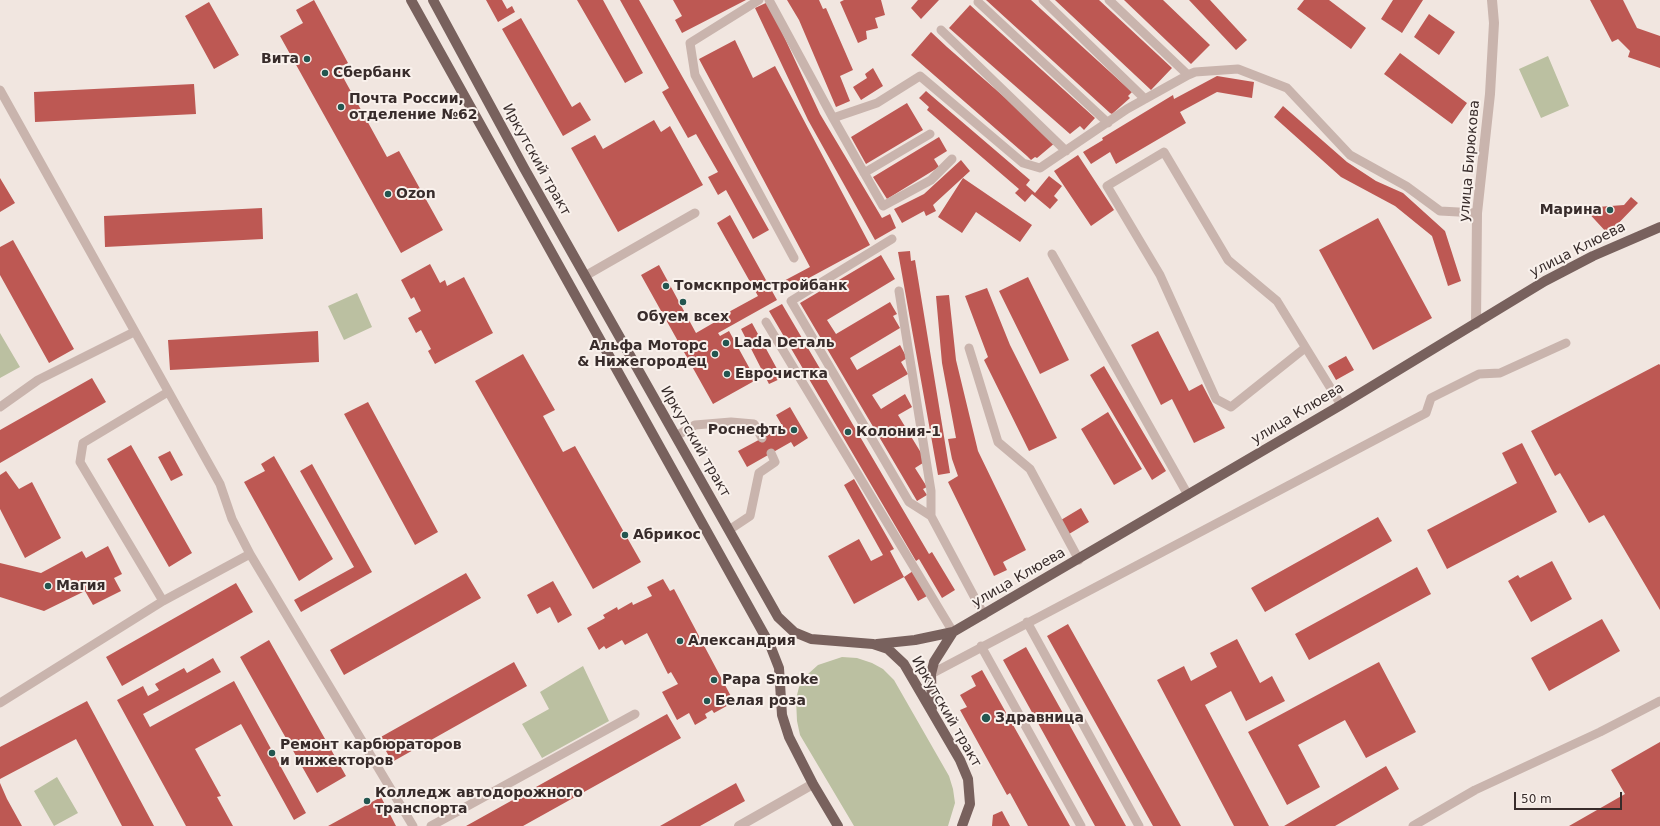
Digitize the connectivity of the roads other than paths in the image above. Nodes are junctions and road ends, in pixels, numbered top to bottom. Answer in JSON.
{"nodes":[{"id":1,"x":411,"y":0,"type":"edge"},
{"id":2,"x":433,"y":0,"type":"edge"},
{"id":3,"x":759,"y":0,"type":"edge"},
{"id":4,"x":769,"y":0,"type":"edge"},
{"id":5,"x":1043,"y":0,"type":"edge"},
{"id":6,"x":1109,"y":0,"type":"edge"},
{"id":7,"x":1492,"y":0,"type":"edge"},
{"id":8,"x":978,"y":2,"type":"dead end"},
{"id":9,"x":941,"y":30,"type":"dead end"},
{"id":10,"x":1188,"y":75,"type":"junction"},
{"id":11,"x":0,"y":90,"type":"edge"},
{"id":12,"x":1145,"y":100,"type":"junction"},
{"id":13,"x":833,"y":118,"type":"junction"},
{"id":14,"x":1108,"y":123,"type":"junction"},
{"id":15,"x":930,"y":134,"type":"dead end"},
{"id":16,"x":1066,"y":151,"type":"junction"},
{"id":17,"x":952,"y":159,"type":"dead end"},
{"id":18,"x":864,"y":173,"type":"junction"},
{"id":19,"x":695,"y":213,"type":"dead end"},
{"id":20,"x":1477,"y":214,"type":"junction"},
{"id":21,"x":1660,"y":227,"type":"edge"},
{"id":22,"x":892,"y":239,"type":"dead end"},
{"id":23,"x":1052,"y":254,"type":"dead end"},
{"id":24,"x":794,"y":258,"type":"dead end"},
{"id":25,"x":585,"y":276,"type":"junction"},
{"id":26,"x":899,"y":291,"type":"dead end"},
{"id":27,"x":766,"y":322,"type":"dead end"},
{"id":28,"x":1476,"y":324,"type":"junction"},
{"id":29,"x":134,"y":332,"type":"junction"},
{"id":30,"x":1566,"y":343,"type":"dead end"},
{"id":31,"x":969,"y":348,"type":"dead end"},
{"id":32,"x":1305,"y":348,"type":"junction"},
{"id":33,"x":168,"y":392,"type":"junction"},
{"id":34,"x":1341,"y":405,"type":"junction"},
{"id":35,"x":0,"y":407,"type":"edge"},
{"id":36,"x":676,"y":436,"type":"junction"},
{"id":37,"x":762,"y":438,"type":"dead end"},
{"id":38,"x":771,"y":453,"type":"dead end"},
{"id":39,"x":1188,"y":495,"type":"junction"},
{"id":40,"x":931,"y":516,"type":"junction"},
{"id":41,"x":729,"y":530,"type":"junction"},
{"id":42,"x":250,"y":554,"type":"junction"},
{"id":43,"x":1079,"y":560,"type":"junction"},
{"id":44,"x":163,"y":601,"type":"junction"},
{"id":45,"x":984,"y":615,"type":"junction"},
{"id":46,"x":1027,"y":622,"type":"junction"},
{"id":47,"x":953,"y":632,"type":"junction"},
{"id":48,"x":873,"y":644,"type":"junction"},
{"id":49,"x":981,"y":646,"type":"junction"},
{"id":50,"x":931,"y":674,"type":"junction"},
{"id":51,"x":1660,"y":701,"type":"edge"},
{"id":52,"x":0,"y":703,"type":"edge"},
{"id":53,"x":933,"y":712,"type":"junction"},
{"id":54,"x":636,"y":714,"type":"dead end"},
{"id":55,"x":813,"y":784,"type":"junction"},
{"id":56,"x":413,"y":826,"type":"edge"},
{"id":57,"x":431,"y":826,"type":"edge"},
{"id":58,"x":739,"y":826,"type":"edge"},
{"id":59,"x":838,"y":826,"type":"edge"},
{"id":60,"x":962,"y":826,"type":"edge"},
{"id":61,"x":1081,"y":826,"type":"edge"},
{"id":62,"x":1139,"y":826,"type":"edge"},
{"id":63,"x":1413,"y":826,"type":"edge"}],
"edges":[{"from":1,"to":55,"type":"main road"},
{"from":2,"to":25,"type":"main road","name":"Иркутский тракт"},
{"from":3,"to":24,"type":"lane"},
{"from":4,"to":13,"type":"lane"},
{"from":5,"to":12,"type":"lane"},
{"from":6,"to":10,"type":"lane"},
{"from":7,"to":20,"type":"street","name":"улица Бирюкова"},
{"from":8,"to":14,"type":"lane"},
{"from":9,"to":16,"type":"lane"},
{"from":10,"to":12,"type":"lane"},
{"from":10,"to":20,"type":"lane"},
{"from":11,"to":29,"type":"lane"},
{"from":12,"to":14,"type":"lane"},
{"from":13,"to":16,"type":"lane"},
{"from":13,"to":18,"type":"lane"},
{"from":14,"to":16,"type":"lane"},
{"from":15,"to":18,"type":"lane"},
{"from":17,"to":18,"type":"lane"},
{"from":19,"to":25,"type":"lane"},
{"from":20,"to":28,"type":"street","name":"улица Бирюкова"},
{"from":21,"to":28,"type":"main road","name":"улица Клюева"},
{"from":22,"to":40,"type":"lane"},
{"from":23,"to":39,"type":"lane"},
{"from":25,"to":36,"type":"main road","name":"Иркутский тракт"},
{"from":26,"to":40,"type":"lane"},
{"from":27,"to":47,"type":"lane"},
{"from":28,"to":34,"type":"main road","name":"улица Клюева"},
{"from":29,"to":33,"type":"lane"},
{"from":29,"to":35,"type":"lane"},
{"from":30,"to":46,"type":"lane"},
{"from":31,"to":43,"type":"lane"},
{"from":32,"to":32,"type":"lane"},
{"from":32,"to":34,"type":"lane"},
{"from":33,"to":42,"type":"lane"},
{"from":33,"to":44,"type":"lane"},
{"from":34,"to":39,"type":"main road","name":"улица Клюева"},
{"from":36,"to":37,"type":"lane"},
{"from":36,"to":41,"type":"main road","name":"Иркутский тракт"},
{"from":38,"to":41,"type":"lane"},
{"from":39,"to":43,"type":"main road","name":"улица Клюева"},
{"from":40,"to":45,"type":"lane"},
{"from":41,"to":48,"type":"main road","name":"Иркутский тракт"},
{"from":42,"to":44,"type":"lane"},
{"from":42,"to":56,"type":"lane"},
{"from":43,"to":45,"type":"main road","name":"улица Клюева"},
{"from":44,"to":52,"type":"lane"},
{"from":45,"to":47,"type":"main road","name":"улица Клюева"},
{"from":46,"to":49,"type":"lane"},
{"from":46,"to":62,"type":"lane"},
{"from":47,"to":48,"type":"main road","name":"улица Клюева"},
{"from":47,"to":50,"type":"main road","name":"улица Клюева"},
{"from":48,"to":53,"type":"main road","name":"Иркутский тракт"},
{"from":49,"to":50,"type":"lane"},
{"from":49,"to":61,"type":"lane"},
{"from":50,"to":53,"type":"main road","name":"улица Клюева"},
{"from":51,"to":63,"type":"lane"},
{"from":53,"to":60,"type":"main road","name":"Иркутский тракт"},
{"from":54,"to":57,"type":"lane"},
{"from":55,"to":58,"type":"street"},
{"from":55,"to":59,"type":"main road"}]}
